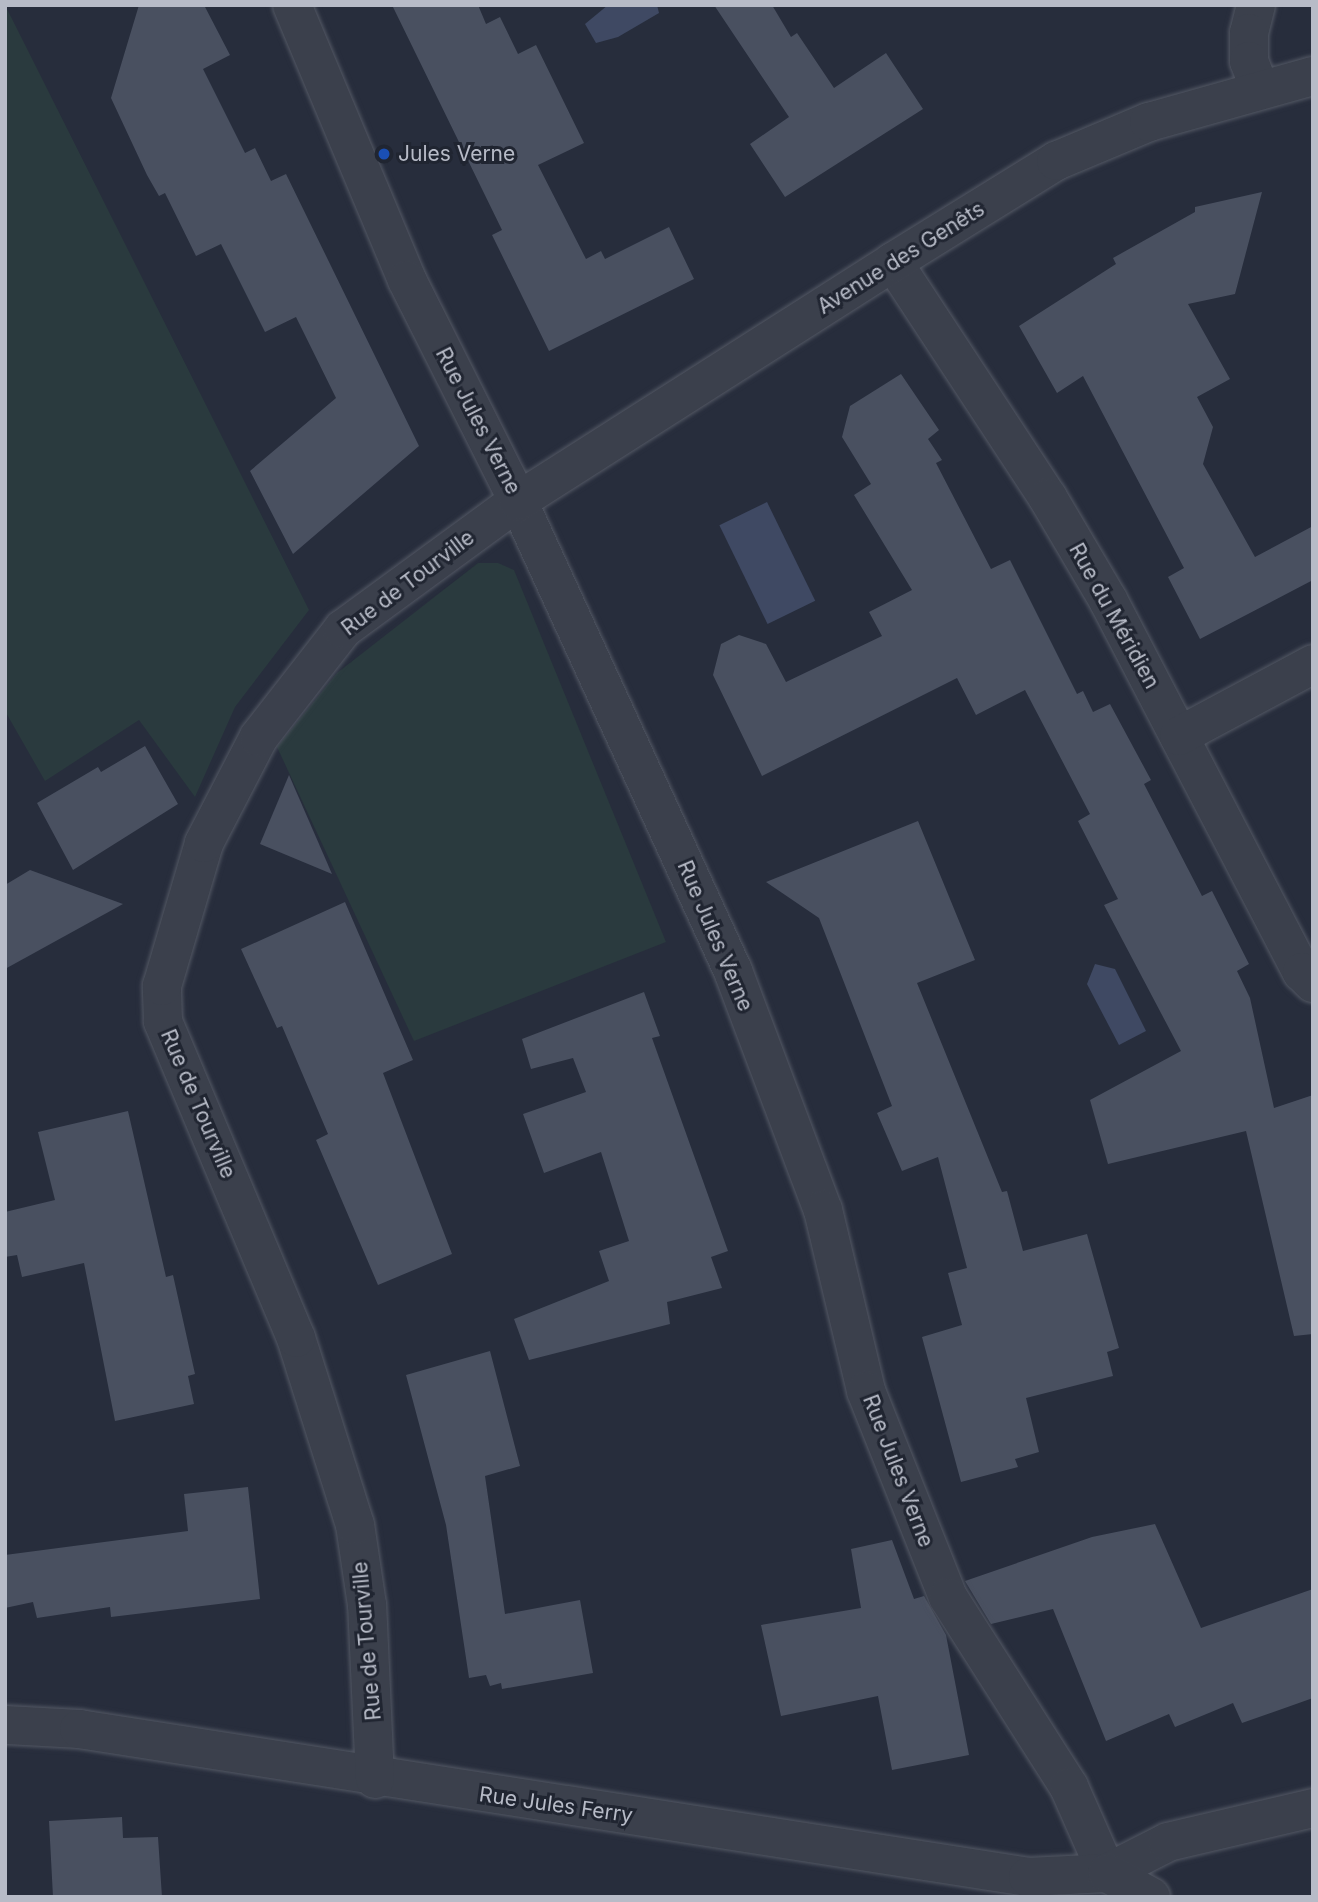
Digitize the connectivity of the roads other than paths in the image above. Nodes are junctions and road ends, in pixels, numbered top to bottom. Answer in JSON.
{"nodes":[{"id":1,"x":292,"y":5,"type":"edge"},
{"id":2,"x":1256,"y":5,"type":"edge"},
{"id":3,"x":1313,"y":76,"type":"edge"},
{"id":4,"x":1260,"y":90,"type":"junction"},
{"id":5,"x":893,"y":262,"type":"junction"},
{"id":6,"x":518,"y":501,"type":"junction"},
{"id":7,"x":1313,"y":664,"type":"edge"},
{"id":8,"x":1179,"y":736,"type":"junction"},
{"id":9,"x":1313,"y":983,"type":"edge"},
{"id":10,"x":5,"y":1725,"type":"edge"},
{"id":11,"x":375,"y":1779,"type":"junction"},
{"id":12,"x":1313,"y":1808,"type":"edge"},
{"id":13,"x":1107,"y":1873,"type":"junction"},
{"id":14,"x":955,"y":1882,"type":"edge"},
{"id":15,"x":1151,"y":1897,"type":"edge"}],
"edges":[{"from":1,"to":6,"type":"street","name":"Rue Jules Verne"},
{"from":2,"to":4,"type":"street"},
{"from":3,"to":4,"type":"street","name":"Avenue des Genêts"},
{"from":4,"to":5,"type":"street","name":"Avenue des Genêts"},
{"from":5,"to":6,"type":"street","name":"Avenue des Genêts"},
{"from":5,"to":8,"type":"street","name":"Rue du Méridien"},
{"from":6,"to":11,"type":"street","name":"Rue de Tourville"},
{"from":6,"to":13,"type":"street","name":"Rue Jules Verne"},
{"from":7,"to":8,"type":"street"},
{"from":8,"to":9,"type":"street","name":"Rue du Méridien"},
{"from":10,"to":11,"type":"street","name":"Rue Jules Ferry"},
{"from":11,"to":14,"type":"street","name":"Rue Jules Ferry"},
{"from":12,"to":13,"type":"street"},
{"from":13,"to":14,"type":"street","name":"Rue Jules Ferry"},
{"from":13,"to":15,"type":"street"}]}
